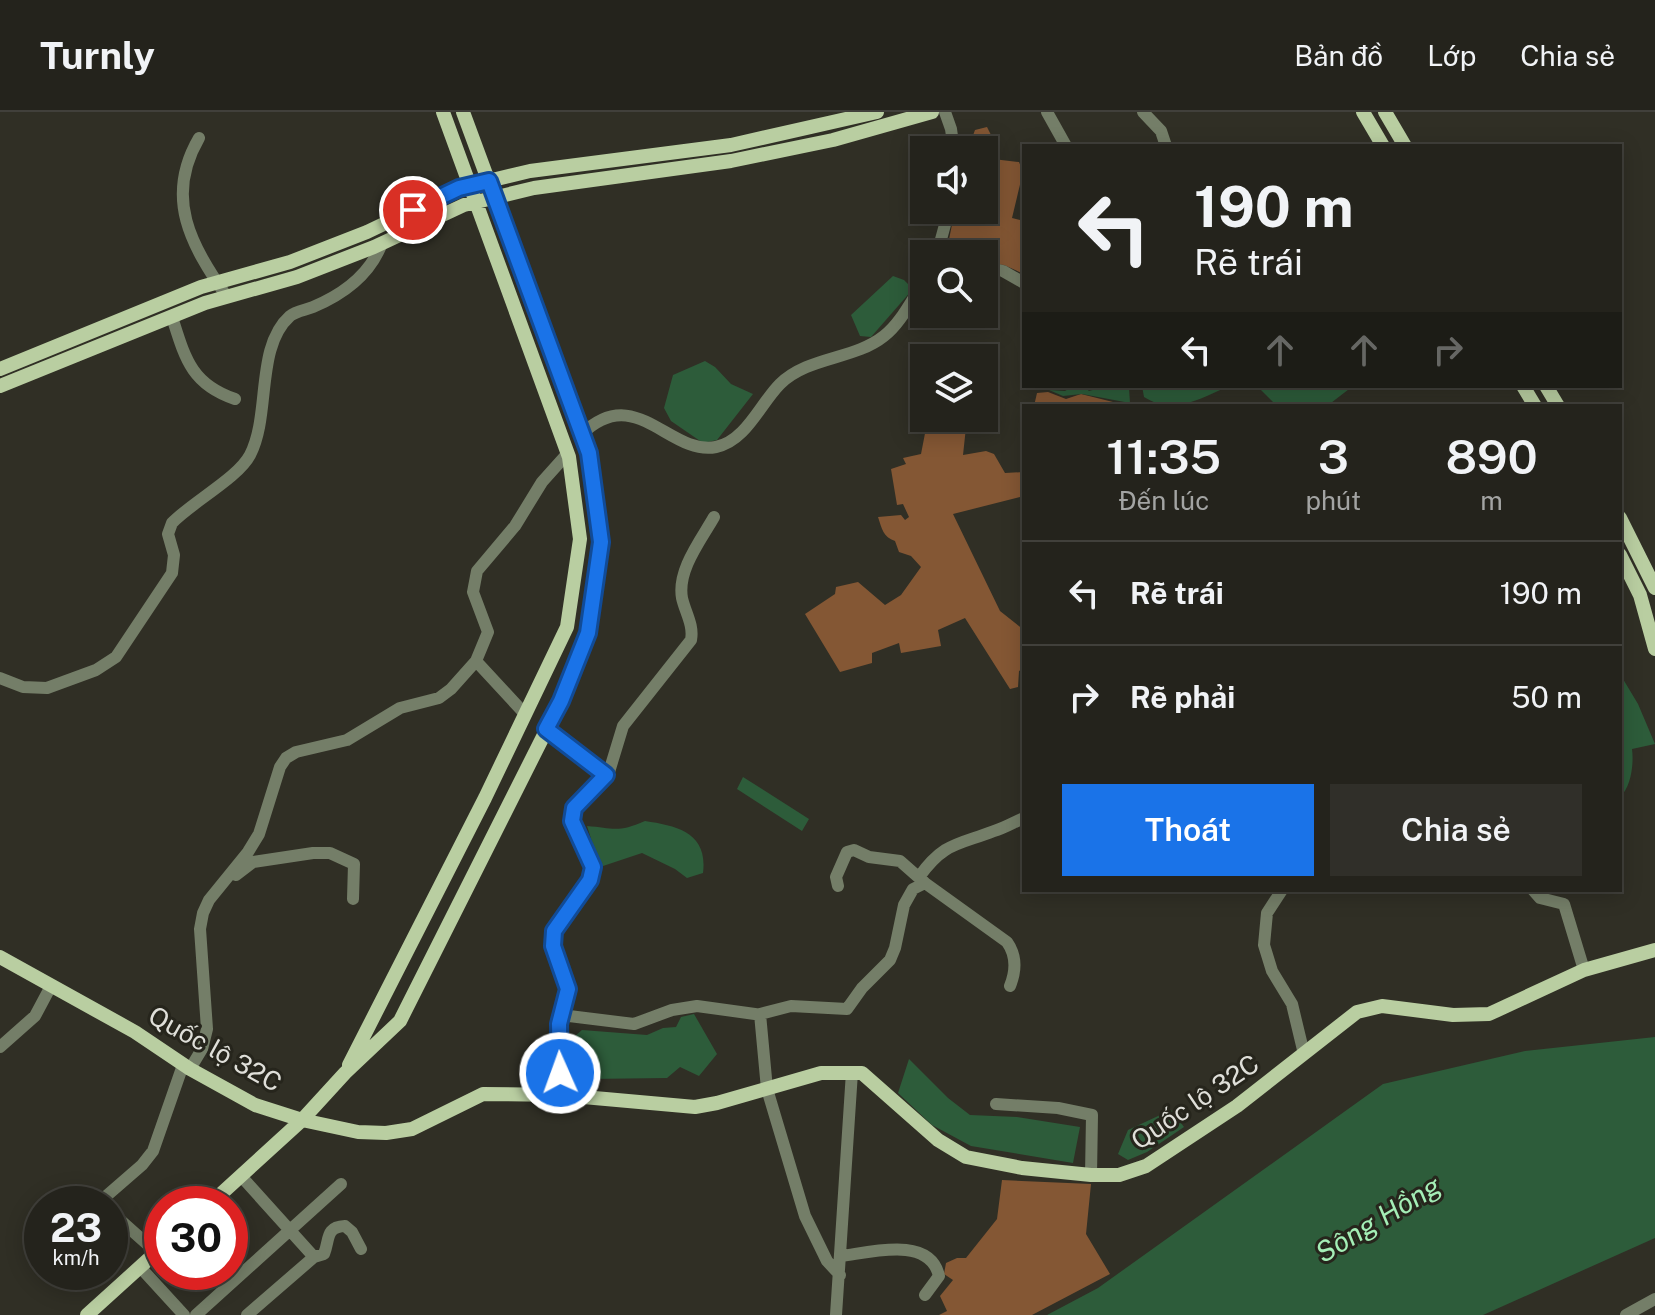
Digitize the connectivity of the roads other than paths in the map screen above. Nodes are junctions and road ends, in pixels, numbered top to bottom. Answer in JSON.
{"nodes":[{"id":1,"x":443,"y":112,"type":"edge"},
{"id":2,"x":877,"y":112,"type":"edge"},
{"id":3,"x":932,"y":112,"type":"edge"},
{"id":4,"x":945,"y":112,"type":"edge"},
{"id":5,"x":1047,"y":112,"type":"edge"},
{"id":6,"x":1143,"y":112,"type":"edge"},
{"id":7,"x":1363,"y":112,"type":"edge"},
{"id":8,"x":1385,"y":112,"type":"edge"},
{"id":9,"x":464,"y":113,"type":"edge"},
{"id":10,"x":952,"y":136,"type":"edge"},
{"id":11,"x":199,"y":138,"type":"dead end"},
{"id":12,"x":1065,"y":144,"type":"edge"},
{"id":13,"x":1165,"y":144,"type":"edge"},
{"id":14,"x":1382,"y":144,"type":"edge"},
{"id":15,"x":1404,"y":144,"type":"edge"},
{"id":16,"x":489,"y":181,"type":"junction"},
{"id":17,"x":470,"y":186,"type":"junction"},
{"id":18,"x":495,"y":198,"type":"junction"},
{"id":19,"x":478,"y":201,"type":"junction"},
{"id":20,"x":382,"y":243,"type":"junction"},
{"id":21,"x":998,"y":270,"type":"edge"},
{"id":22,"x":1022,"y":282,"type":"edge"},
{"id":23,"x":217,"y":283,"type":"junction"},
{"id":24,"x":227,"y":297,"type":"junction"},
{"id":25,"x":910,"y":302,"type":"edge"},
{"id":26,"x":172,"y":317,"type":"junction"},
{"id":27,"x":0,"y":369,"type":"edge"},
{"id":28,"x":0,"y":386,"type":"edge"},
{"id":29,"x":235,"y":399,"type":"dead end"},
{"id":30,"x":582,"y":434,"type":"junction"},
{"id":31,"x":568,"y":453,"type":"junction"},
{"id":32,"x":714,"y":517,"type":"dead end"},
{"id":33,"x":1622,"y":522,"type":"edge"},
{"id":34,"x":1622,"y":559,"type":"edge"},
{"id":35,"x":1655,"y":588,"type":"edge"},
{"id":36,"x":1655,"y":649,"type":"edge"},
{"id":37,"x":476,"y":661,"type":"junction"},
{"id":38,"x":0,"y":678,"type":"edge"},
{"id":39,"x":525,"y":714,"type":"junction"},
{"id":40,"x":546,"y":729,"type":"junction"},
{"id":41,"x":606,"y":775,"type":"junction"},
{"id":42,"x":1022,"y":819,"type":"edge"},
{"id":43,"x":857,"y":835,"type":"dead end"},
{"id":44,"x":854,"y":850,"type":"junction"},
{"id":45,"x":224,"y":882,"type":"junction"},
{"id":46,"x":925,"y":883,"type":"junction"},
{"id":47,"x":838,"y":886,"type":"dead end"},
{"id":48,"x":1281,"y":892,"type":"edge"},
{"id":49,"x":1535,"y":892,"type":"edge"},
{"id":50,"x":353,"y":899,"type":"dead end"},
{"id":51,"x":1655,"y":950,"type":"edge"},
{"id":52,"x":0,"y":957,"type":"edge"},
{"id":53,"x":1584,"y":970,"type":"junction"},
{"id":54,"x":51,"y":986,"type":"junction"},
{"id":55,"x":1010,"y":986,"type":"dead end"},
{"id":56,"x":561,"y":1015,"type":"junction"},
{"id":57,"x":762,"y":1015,"type":"junction"},
{"id":58,"x":0,"y":1047,"type":"edge"},
{"id":59,"x":1304,"y":1054,"type":"junction"},
{"id":60,"x":187,"y":1067,"type":"junction"},
{"id":61,"x":852,"y":1072,"type":"junction"},
{"id":62,"x":345,"y":1073,"type":"junction"},
{"id":63,"x":767,"y":1089,"type":"junction"},
{"id":64,"x":561,"y":1095,"type":"junction"},
{"id":65,"x":996,"y":1104,"type":"dead end"},
{"id":66,"x":302,"y":1120,"type":"junction"},
{"id":67,"x":1091,"y":1175,"type":"junction"},
{"id":68,"x":241,"y":1176,"type":"junction"},
{"id":69,"x":341,"y":1184,"type":"dead end"},
{"id":70,"x":118,"y":1186,"type":"edge"},
{"id":71,"x":230,"y":1186,"type":"edge"},
{"id":72,"x":128,"y":1225,"type":"edge"},
{"id":73,"x":290,"y":1231,"type":"junction"},
{"id":74,"x":144,"y":1238,"type":"edge"},
{"id":75,"x":361,"y":1249,"type":"dead end"},
{"id":76,"x":842,"y":1256,"type":"junction"},
{"id":77,"x":314,"y":1257,"type":"junction"},
{"id":78,"x":144,"y":1263,"type":"edge"},
{"id":79,"x":140,"y":1267,"type":"junction"},
{"id":80,"x":840,"y":1275,"type":"junction"},
{"id":81,"x":925,"y":1295,"type":"dead end"},
{"id":82,"x":1655,"y":1299,"type":"edge"},
{"id":83,"x":87,"y":1315,"type":"edge"},
{"id":84,"x":184,"y":1315,"type":"edge"},
{"id":85,"x":196,"y":1315,"type":"edge"},
{"id":86,"x":247,"y":1315,"type":"edge"},
{"id":87,"x":836,"y":1315,"type":"edge"},
{"id":88,"x":1626,"y":1315,"type":"edge"}],
"edges":[{"from":1,"to":17,"type":"main road"},
{"from":2,"to":16,"type":"main road"},
{"from":3,"to":18,"type":"main road"},
{"from":4,"to":10,"type":"street"},
{"from":5,"to":12,"type":"street"},
{"from":6,"to":13,"type":"street"},
{"from":7,"to":14,"type":"main road"},
{"from":8,"to":15,"type":"main road"},
{"from":9,"to":16,"type":"main road"},
{"from":11,"to":23,"type":"street"},
{"from":16,"to":17,"type":"main road"},
{"from":16,"to":18,"type":"main road"},
{"from":17,"to":19,"type":"main road"},
{"from":17,"to":23,"type":"main road"},
{"from":18,"to":19,"type":"main road"},
{"from":18,"to":30,"type":"main road"},
{"from":19,"to":20,"type":"main road"},
{"from":19,"to":31,"type":"main road"},
{"from":20,"to":24,"type":"main road"},
{"from":20,"to":38,"type":"street"},
{"from":21,"to":22,"type":"street"},
{"from":23,"to":24,"type":"street"},
{"from":23,"to":27,"type":"main road"},
{"from":24,"to":26,"type":"main road"},
{"from":25,"to":30,"type":"street"},
{"from":26,"to":28,"type":"main road"},
{"from":26,"to":29,"type":"street"},
{"from":30,"to":40,"type":"main road"},
{"from":31,"to":37,"type":"street"},
{"from":31,"to":39,"type":"main road"},
{"from":32,"to":41,"type":"street"},
{"from":33,"to":35,"type":"main road"},
{"from":34,"to":36,"type":"main road"},
{"from":37,"to":39,"type":"street"},
{"from":37,"to":45,"type":"street"},
{"from":39,"to":62,"type":"main road"},
{"from":40,"to":41,"type":"street"},
{"from":40,"to":62,"type":"main road"},
{"from":41,"to":56,"type":"street"},
{"from":42,"to":46,"type":"street"},
{"from":43,"to":44,"type":"street"},
{"from":44,"to":46,"type":"street"},
{"from":44,"to":47,"type":"street"},
{"from":45,"to":50,"type":"street"},
{"from":45,"to":60,"type":"street"},
{"from":46,"to":55,"type":"street"},
{"from":46,"to":57,"type":"street"},
{"from":48,"to":59,"type":"street"},
{"from":49,"to":53,"type":"street"},
{"from":51,"to":53,"type":"main road","name":"Quốc lộ 32C"},
{"from":52,"to":54,"type":"main road","name":"Quốc lộ 32C"},
{"from":53,"to":59,"type":"main road","name":"Quốc lộ 32C"},
{"from":54,"to":58,"type":"street"},
{"from":54,"to":60,"type":"main road","name":"Quốc lộ 32C"},
{"from":56,"to":57,"type":"street"},
{"from":56,"to":64,"type":"street"},
{"from":57,"to":63,"type":"street"},
{"from":59,"to":67,"type":"main road","name":"Quốc lộ 32C"},
{"from":60,"to":66,"type":"main road","name":"Quốc lộ 32C"},
{"from":60,"to":70,"type":"street"},
{"from":61,"to":63,"type":"main road","name":"Quốc lộ 32C"},
{"from":61,"to":67,"type":"main road","name":"Quốc lộ 32C"},
{"from":61,"to":76,"type":"street"},
{"from":62,"to":66,"type":"main road"},
{"from":63,"to":64,"type":"main road","name":"Quốc lộ 32C"},
{"from":63,"to":80,"type":"street"},
{"from":64,"to":66,"type":"main road","name":"Quốc lộ 32C"},
{"from":65,"to":67,"type":"street"},
{"from":66,"to":68,"type":"main road"},
{"from":68,"to":71,"type":"main road"},
{"from":68,"to":73,"type":"street"},
{"from":69,"to":73,"type":"street"},
{"from":72,"to":74,"type":"street"},
{"from":73,"to":77,"type":"street"},
{"from":73,"to":85,"type":"street"},
{"from":75,"to":77,"type":"street"},
{"from":76,"to":80,"type":"street"},
{"from":76,"to":81,"type":"street"},
{"from":77,"to":86,"type":"street"},
{"from":78,"to":79,"type":"main road"},
{"from":79,"to":83,"type":"main road"},
{"from":79,"to":84,"type":"street"},
{"from":80,"to":87,"type":"street"},
{"from":82,"to":88,"type":"street"}]}
